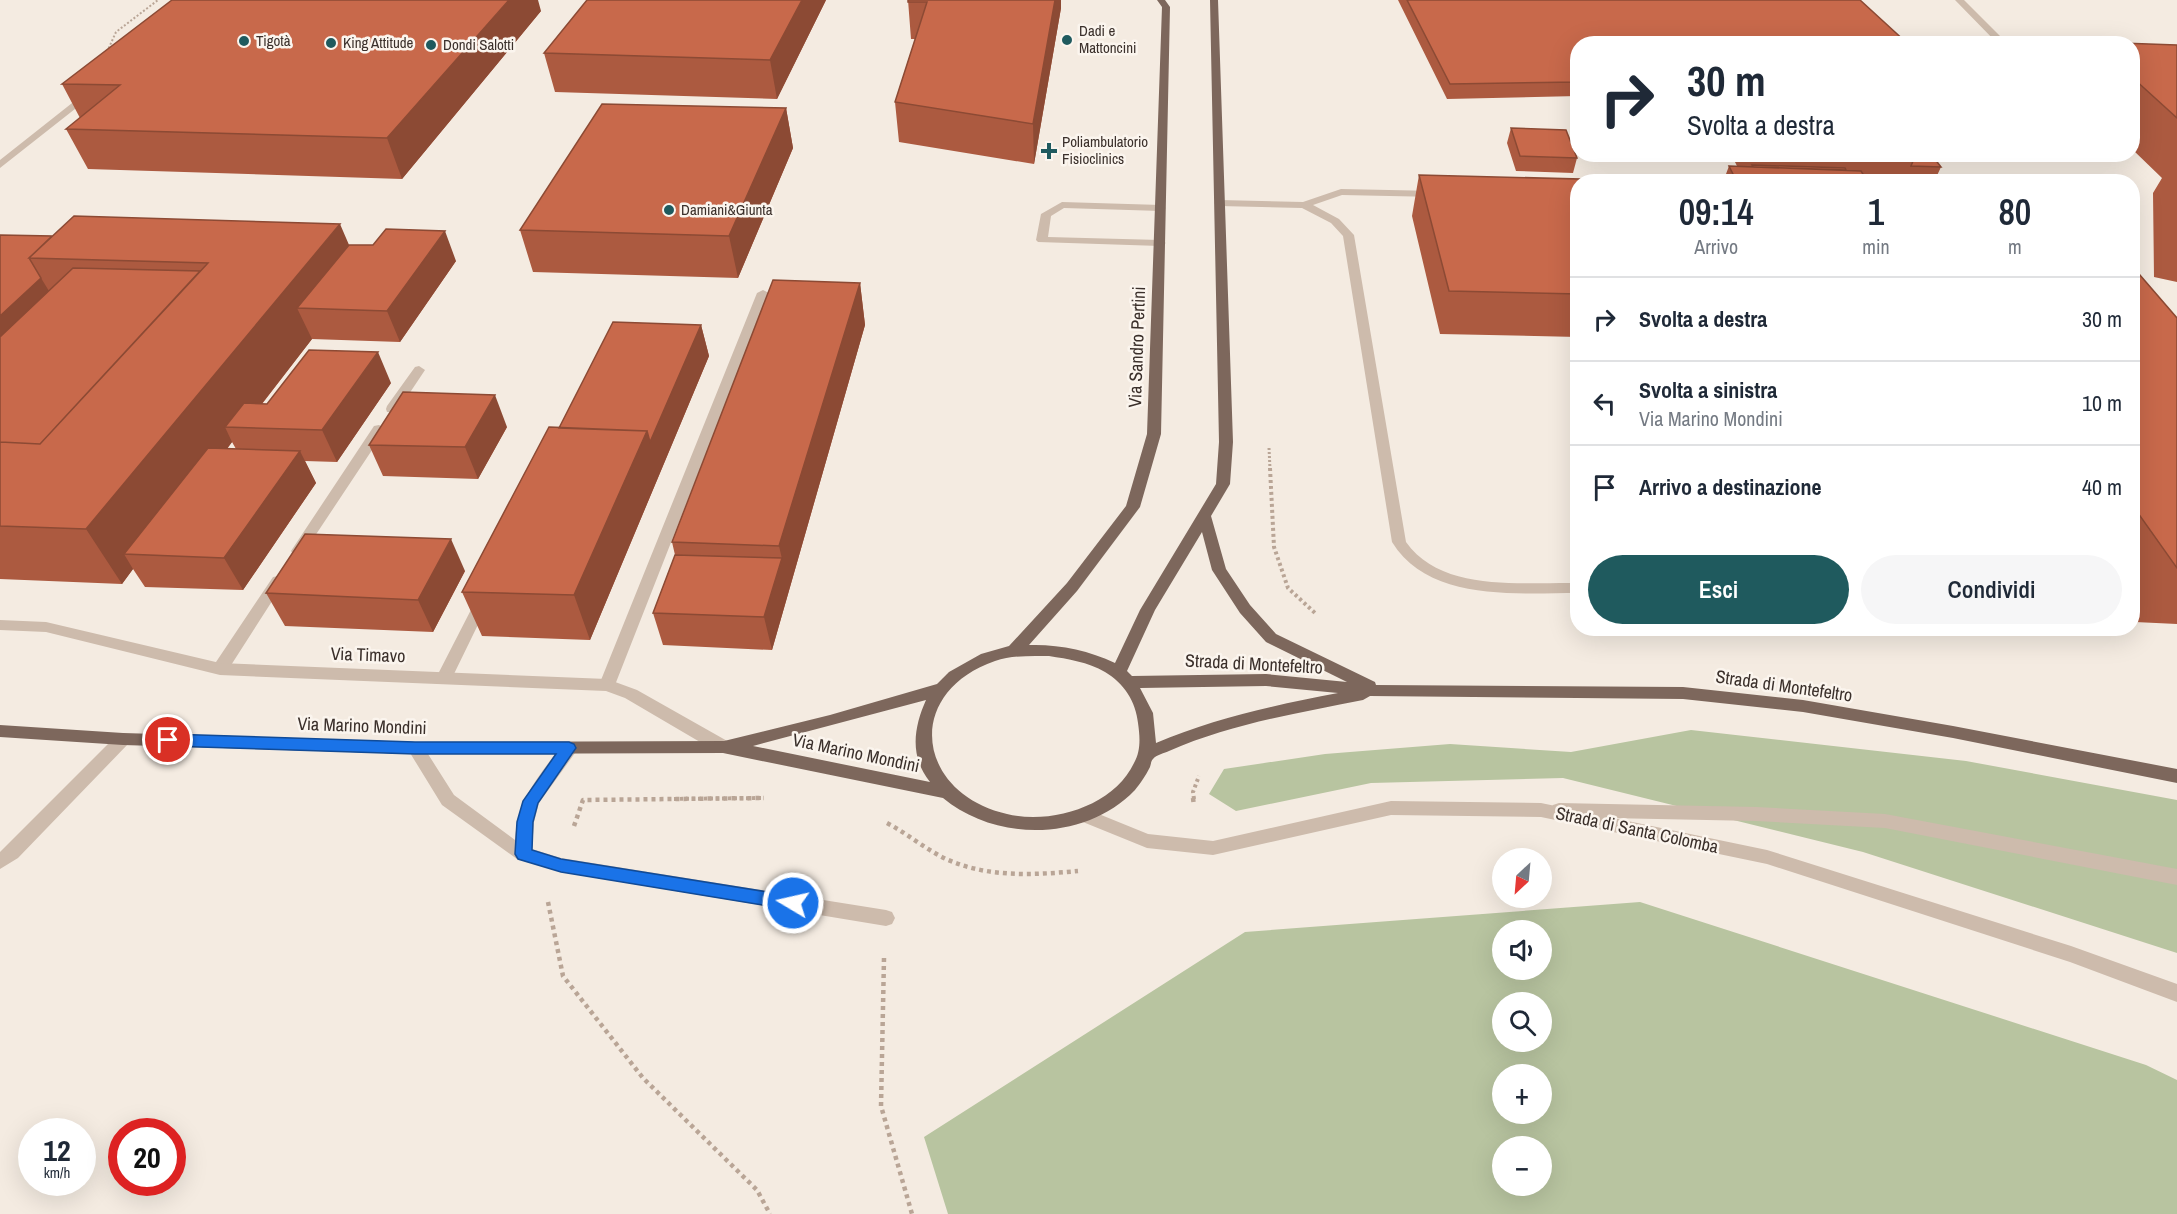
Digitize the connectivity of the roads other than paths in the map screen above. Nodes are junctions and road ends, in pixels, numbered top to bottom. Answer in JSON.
{"nodes":[{"id":1,"x":1161,"y":0,"type":"edge"},
{"id":2,"x":1214,"y":0,"type":"edge"},
{"id":3,"x":1959,"y":0,"type":"edge"},
{"id":4,"x":1996,"y":36,"type":"edge"},
{"id":5,"x":100,"y":84,"type":"edge"},
{"id":6,"x":0,"y":165,"type":"edge"},
{"id":7,"x":1448,"y":194,"type":"edge"},
{"id":8,"x":1219,"y":203,"type":"junction"},
{"id":9,"x":1304,"y":205,"type":"junction"},
{"id":10,"x":1161,"y":208,"type":"junction"},
{"id":11,"x":1160,"y":243,"type":"junction"},
{"id":12,"x":763,"y":293,"type":"dead end"},
{"id":13,"x":419,"y":369,"type":"dead end"},
{"id":14,"x":1205,"y":518,"type":"junction"},
{"id":15,"x":491,"y":584,"type":"edge"},
{"id":16,"x":1570,"y":588,"type":"edge"},
{"id":17,"x":0,"y":625,"type":"edge"},
{"id":18,"x":1014,"y":651,"type":"junction"},
{"id":19,"x":220,"y":669,"type":"junction"},
{"id":20,"x":1122,"y":677,"type":"junction"},
{"id":21,"x":444,"y":678,"type":"junction"},
{"id":22,"x":607,"y":685,"type":"junction"},
{"id":23,"x":942,"y":689,"type":"junction"},
{"id":24,"x":1379,"y":691,"type":"junction"},
{"id":25,"x":0,"y":731,"type":"edge"},
{"id":26,"x":123,"y":739,"type":"junction"},
{"id":27,"x":723,"y":747,"type":"junction"},
{"id":28,"x":415,"y":748,"type":"junction"},
{"id":29,"x":569,"y":748,"type":"junction"},
{"id":30,"x":1147,"y":754,"type":"junction"},
{"id":31,"x":2177,"y":776,"type":"edge"},
{"id":32,"x":946,"y":792,"type":"junction"},
{"id":33,"x":1541,"y":810,"type":"junction"},
{"id":34,"x":1084,"y":815,"type":"junction"},
{"id":35,"x":524,"y":854,"type":"junction"},
{"id":36,"x":0,"y":862,"type":"edge"},
{"id":37,"x":2177,"y":877,"type":"edge"},
{"id":38,"x":886,"y":918,"type":"road end"},
{"id":39,"x":2177,"y":993,"type":"edge"}],
"edges":[{"from":1,"to":10,"type":"main road","name":"Via Sandro Pertini"},
{"from":2,"to":8,"type":"main road"},
{"from":3,"to":4,"type":"street"},
{"from":5,"to":6,"type":"street"},
{"from":7,"to":9,"type":"street"},
{"from":8,"to":9,"type":"street"},
{"from":8,"to":14,"type":"main road"},
{"from":9,"to":16,"type":"street"},
{"from":10,"to":11,"type":"main road","name":"Via Sandro Pertini"},
{"from":10,"to":11,"type":"street"},
{"from":11,"to":18,"type":"main road","name":"Via Sandro Pertini"},
{"from":12,"to":22,"type":"street"},
{"from":13,"to":19,"type":"street"},
{"from":14,"to":20,"type":"main road"},
{"from":14,"to":24,"type":"main road"},
{"from":15,"to":21,"type":"street"},
{"from":17,"to":19,"type":"street","name":"Via Timavo"},
{"from":18,"to":20,"type":"main road"},
{"from":18,"to":23,"type":"main road"},
{"from":19,"to":21,"type":"street","name":"Via Timavo"},
{"from":20,"to":24,"type":"main road","name":"Strada di Montefeltro"},
{"from":20,"to":30,"type":"main road"},
{"from":21,"to":22,"type":"street","name":"Via Timavo"},
{"from":22,"to":27,"type":"street","name":"Via Timavo"},
{"from":23,"to":27,"type":"main road","name":"Via Marino Mondini"},
{"from":23,"to":32,"type":"main road"},
{"from":24,"to":30,"type":"main road","name":"Strada di Montefeltro"},
{"from":24,"to":31,"type":"main road","name":"Strada di Montefeltro"},
{"from":25,"to":26,"type":"main road","name":"Via Marino Mondini"},
{"from":26,"to":28,"type":"main road","name":"Via Marino Mondini"},
{"from":26,"to":36,"type":"street"},
{"from":27,"to":29,"type":"main road","name":"Via Marino Mondini"},
{"from":27,"to":32,"type":"main road","name":"Via Marino Mondini"},
{"from":28,"to":29,"type":"main road","name":"Via Marino Mondini"},
{"from":28,"to":35,"type":"street"},
{"from":29,"to":35,"type":"street"},
{"from":30,"to":34,"type":"main road"},
{"from":32,"to":34,"type":"main road"},
{"from":33,"to":34,"type":"street","name":"Strada di Santa Colomba"},
{"from":33,"to":37,"type":"street"},
{"from":33,"to":39,"type":"street","name":"Strada di Santa Colomba"},
{"from":35,"to":38,"type":"street"}]}
